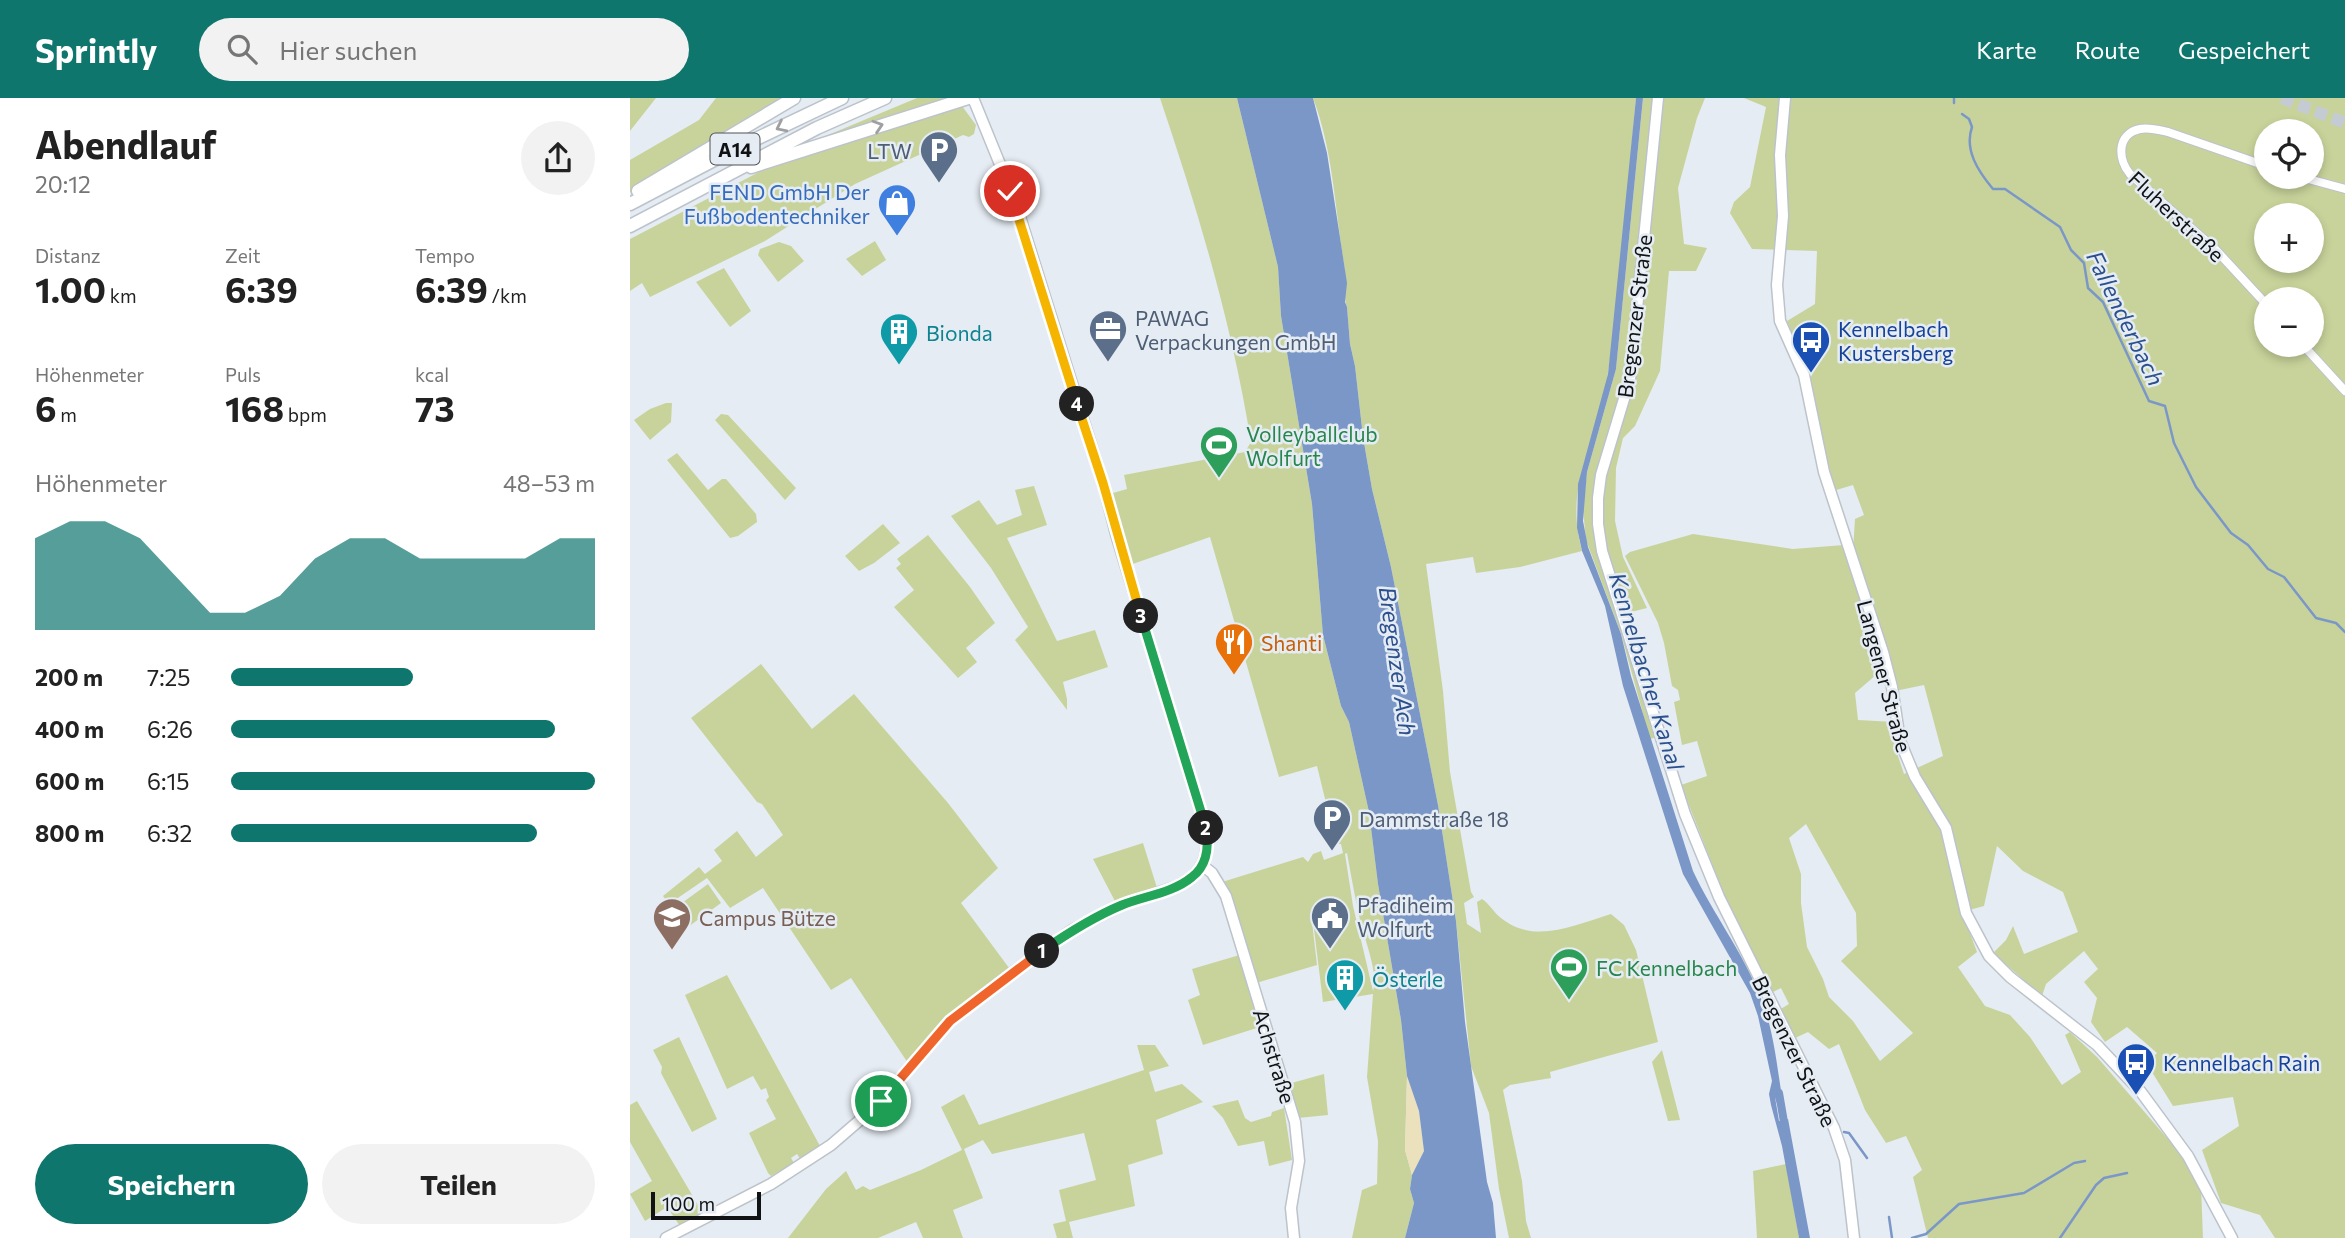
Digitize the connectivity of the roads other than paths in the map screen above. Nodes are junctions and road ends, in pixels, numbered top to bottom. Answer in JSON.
{"nodes":[{"id":1,"x":794,"y":98,"type":"edge"},
{"id":2,"x":842,"y":98,"type":"edge"},
{"id":3,"x":885,"y":98,"type":"edge"},
{"id":4,"x":970,"y":98,"type":"edge"},
{"id":5,"x":1658,"y":98,"type":"edge"},
{"id":6,"x":1785,"y":98,"type":"edge"},
{"id":7,"x":2254,"y":162,"type":"edge"},
{"id":8,"x":730,"y":172,"type":"junction"},
{"id":9,"x":2324,"y":183,"type":"edge"},
{"id":10,"x":2345,"y":189,"type":"edge"},
{"id":11,"x":630,"y":197,"type":"edge"},
{"id":12,"x":630,"y":204,"type":"edge"},
{"id":13,"x":630,"y":226,"type":"edge"},
{"id":14,"x":2254,"y":291,"type":"edge"},
{"id":15,"x":2314,"y":357,"type":"edge"},
{"id":16,"x":2345,"y":391,"type":"edge"},
{"id":17,"x":1199,"y":869,"type":"junction"},
{"id":18,"x":666,"y":1238,"type":"edge"},
{"id":19,"x":1294,"y":1238,"type":"edge"},
{"id":20,"x":1854,"y":1238,"type":"edge"},
{"id":21,"x":2232,"y":1238,"type":"edge"}],
"edges":[{"from":1,"to":11,"type":"highway"},
{"from":2,"to":12,"type":"highway","number":"A14","one_way":true},
{"from":3,"to":8,"type":"highway","number":"A14"},
{"from":8,"to":4,"type":"highway","one_way":true},
{"from":4,"to":17,"type":"main road"},
{"from":5,"to":20,"type":"main road","name":"Bregenzer Straße"},
{"from":6,"to":21,"type":"main road","name":"Langener Straße"},
{"from":7,"to":14,"type":"street","name":"Fluherstraße"},
{"from":8,"to":13,"type":"highway","number":"A14"},
{"from":9,"to":10,"type":"street"},
{"from":15,"to":16,"type":"street"},
{"from":17,"to":18,"type":"main road"},
{"from":17,"to":19,"type":"main road","name":"Achstraße"}]}
